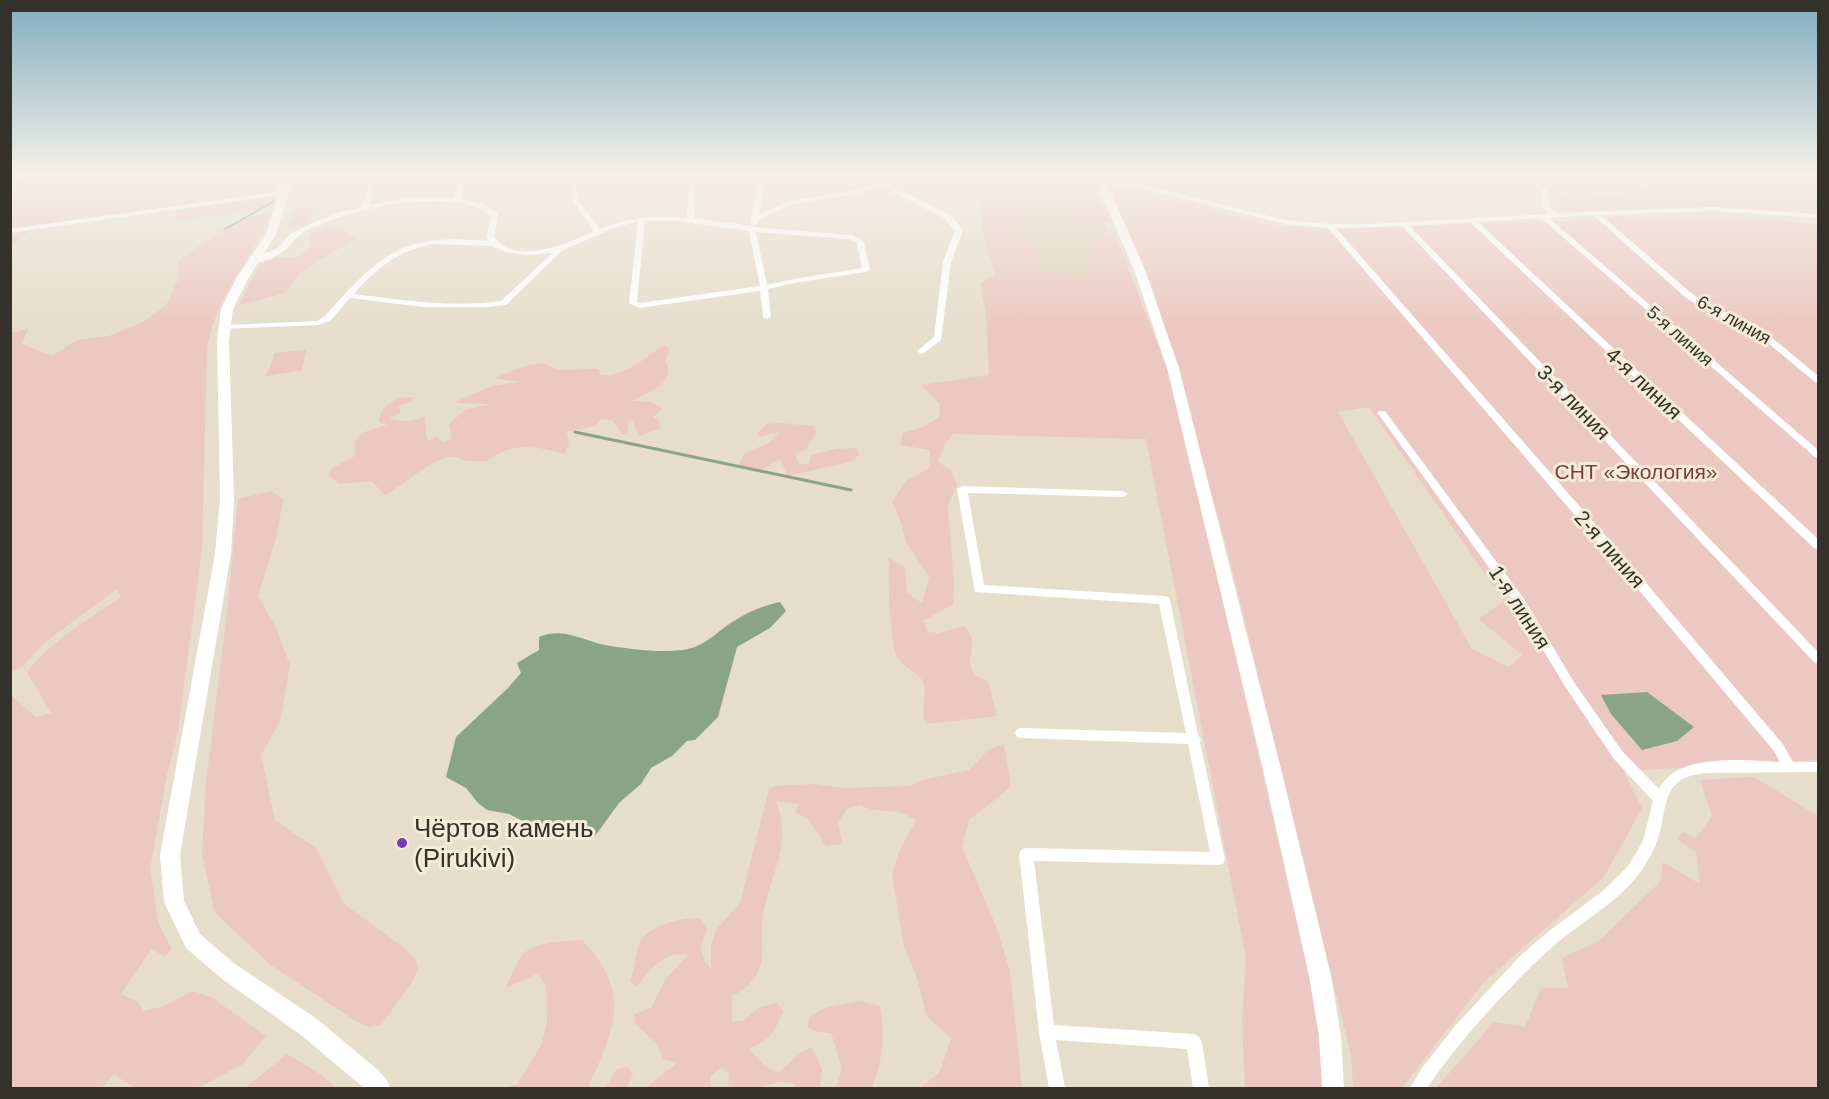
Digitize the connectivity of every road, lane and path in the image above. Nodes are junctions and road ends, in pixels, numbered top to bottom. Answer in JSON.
{"nodes":[{"id":1,"x":42,"y":226,"type":"edge"},
{"id":2,"x":273,"y":226,"type":"edge"},
{"id":3,"x":311,"y":226,"type":"edge"},
{"id":4,"x":493,"y":226,"type":"edge"},
{"id":5,"x":595,"y":226,"type":"edge"},
{"id":6,"x":612,"y":226,"type":"edge"},
{"id":7,"x":641,"y":226,"type":"edge"},
{"id":8,"x":735,"y":226,"type":"edge"},
{"id":9,"x":956,"y":226,"type":"edge"},
{"id":10,"x":1121,"y":226,"type":"edge"},
{"id":11,"x":1330,"y":226,"type":"edge"},
{"id":12,"x":1406,"y":226,"type":"edge"},
{"id":13,"x":1479,"y":226,"type":"edge"},
{"id":14,"x":1555,"y":226,"type":"edge"},
{"id":15,"x":1610,"y":226,"type":"edge"},
{"id":16,"x":752,"y":229,"type":"junction"},
{"id":17,"x":10,"y":231,"type":"edge"},
{"id":18,"x":599,"y":232,"type":"junction"},
{"id":19,"x":286,"y":244,"type":"junction"},
{"id":20,"x":494,"y":244,"type":"junction"},
{"id":21,"x":264,"y":246,"type":"junction"},
{"id":22,"x":559,"y":250,"type":"junction"},
{"id":23,"x":255,"y":261,"type":"junction"},
{"id":24,"x":764,"y":288,"type":"junction"},
{"id":25,"x":348,"y":296,"type":"junction"},
{"id":26,"x":767,"y":317,"type":"dead end"},
{"id":27,"x":225,"y":327,"type":"junction"},
{"id":28,"x":921,"y":351,"type":"dead end"},
{"id":29,"x":1818,"y":380,"type":"edge"},
{"id":30,"x":1382,"y":413,"type":"dead end"},
{"id":31,"x":1818,"y":455,"type":"edge"},
{"id":32,"x":1123,"y":495,"type":"dead end"},
{"id":33,"x":1818,"y":545,"type":"edge"},
{"id":34,"x":1818,"y":659,"type":"edge"},
{"id":35,"x":1021,"y":733,"type":"dead end"},
{"id":36,"x":1195,"y":739,"type":"junction"},
{"id":37,"x":1790,"y":768,"type":"junction"},
{"id":38,"x":1818,"y":768,"type":"edge"},
{"id":39,"x":1660,"y":799,"type":"junction"},
{"id":40,"x":1047,"y":1032,"type":"junction"},
{"id":41,"x":379,"y":1089,"type":"edge"},
{"id":42,"x":1057,"y":1089,"type":"edge"},
{"id":43,"x":1202,"y":1089,"type":"edge"},
{"id":44,"x":1333,"y":1089,"type":"edge"},
{"id":45,"x":1418,"y":1089,"type":"edge"}],
"edges":[{"from":1,"to":17,"type":"street"},
{"from":2,"to":21,"type":"street"},
{"from":3,"to":19,"type":"street"},
{"from":4,"to":20,"type":"street"},
{"from":5,"to":18,"type":"street"},
{"from":6,"to":18,"type":"street"},
{"from":7,"to":24,"type":"street"},
{"from":8,"to":16,"type":"street"},
{"from":9,"to":28,"type":"street"},
{"from":10,"to":44,"type":"street"},
{"from":11,"to":37,"type":"street","name":"2-я линия"},
{"from":12,"to":34,"type":"street","name":"3-я линия"},
{"from":13,"to":33,"type":"street","name":"4-я линия"},
{"from":14,"to":31,"type":"street","name":"5-я линия"},
{"from":15,"to":29,"type":"street","name":"6-я линия"},
{"from":16,"to":24,"type":"street"},
{"from":16,"to":24,"type":"street"},
{"from":18,"to":22,"type":"street"},
{"from":19,"to":21,"type":"street"},
{"from":19,"to":23,"type":"street"},
{"from":20,"to":22,"type":"street"},
{"from":20,"to":25,"type":"street"},
{"from":21,"to":23,"type":"street"},
{"from":22,"to":25,"type":"street"},
{"from":23,"to":27,"type":"street"},
{"from":24,"to":26,"type":"street"},
{"from":25,"to":27,"type":"street"},
{"from":27,"to":41,"type":"street"},
{"from":30,"to":39,"type":"street","name":"1-я линия"},
{"from":32,"to":36,"type":"street"},
{"from":35,"to":36,"type":"street"},
{"from":36,"to":40,"type":"street"},
{"from":37,"to":38,"type":"street"},
{"from":37,"to":39,"type":"street"},
{"from":39,"to":45,"type":"street"},
{"from":40,"to":42,"type":"street"},
{"from":40,"to":43,"type":"street"}]}
